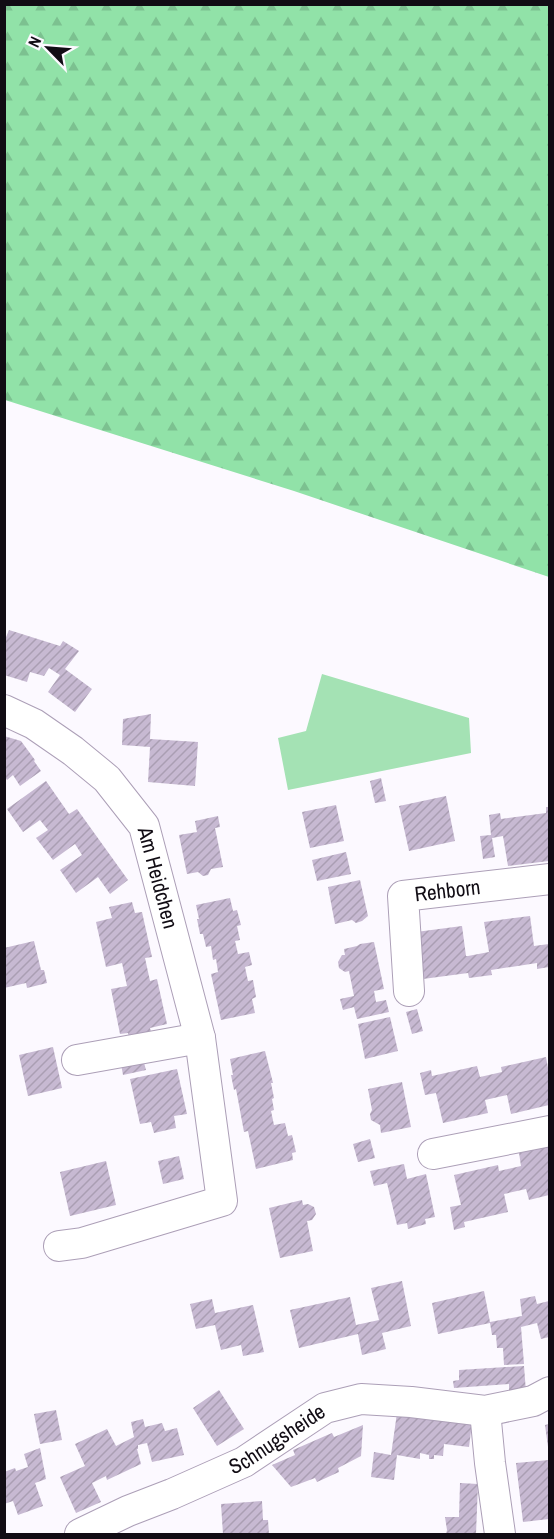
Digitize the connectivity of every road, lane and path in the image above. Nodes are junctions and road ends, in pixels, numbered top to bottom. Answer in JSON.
{"nodes":[{"id":1,"x":4,"y":710,"type":"edge"},
{"id":2,"x":549,"y":879,"type":"edge"},
{"id":3,"x":409,"y":991,"type":"dead end"},
{"id":4,"x":200,"y":1038,"type":"junction"},
{"id":5,"x":77,"y":1060,"type":"dead end"},
{"id":6,"x":549,"y":1131,"type":"edge"},
{"id":7,"x":433,"y":1154,"type":"dead end"},
{"id":8,"x":59,"y":1246,"type":"dead end"},
{"id":9,"x":549,"y":1392,"type":"edge"},
{"id":10,"x":485,"y":1410,"type":"junction"},
{"id":11,"x":95,"y":1531,"type":"edge"},
{"id":12,"x":500,"y":1534,"type":"edge"}],
"edges":[{"from":1,"to":4,"type":"street","name":"Am Heidchen"},
{"from":2,"to":3,"type":"street","name":"Rehborn"},
{"from":4,"to":5,"type":"street"},
{"from":4,"to":8,"type":"street","name":"Am Heidchen"},
{"from":6,"to":7,"type":"street"},
{"from":9,"to":10,"type":"street"},
{"from":10,"to":11,"type":"street","name":"Schnugsheide"},
{"from":10,"to":12,"type":"street"}]}
